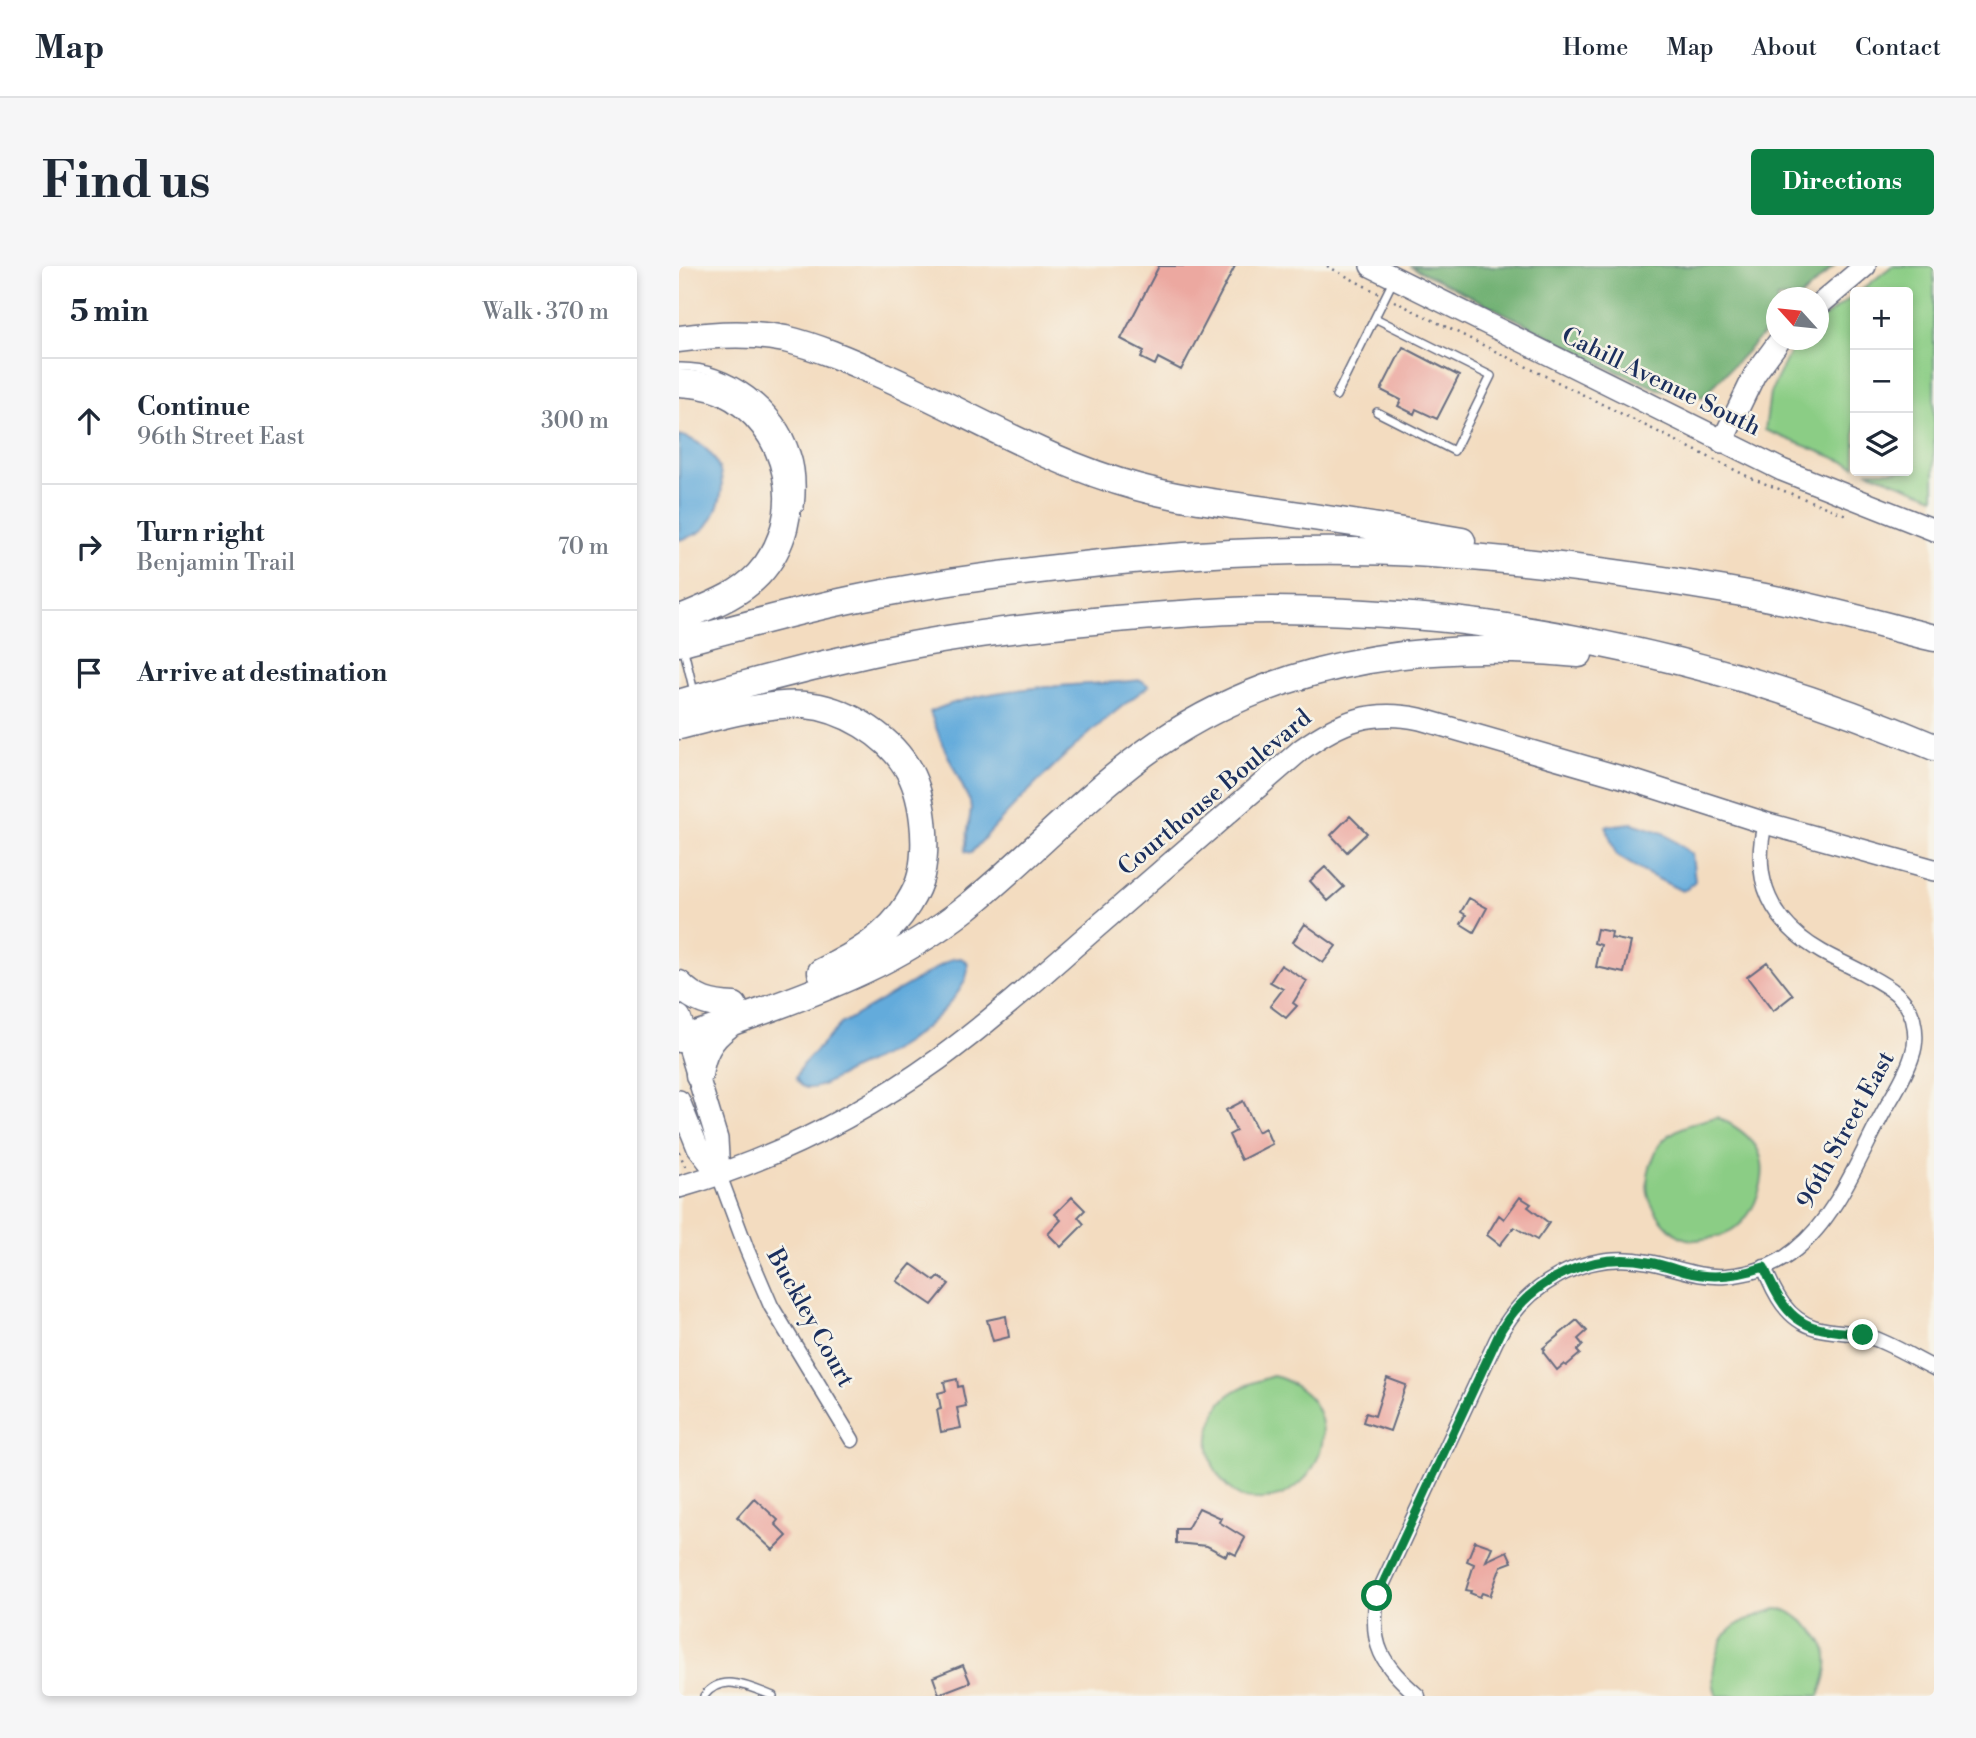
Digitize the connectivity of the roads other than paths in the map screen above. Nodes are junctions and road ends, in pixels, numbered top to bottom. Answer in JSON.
{"nodes":[{"id":1,"x":1371,"y":266,"type":"edge"},
{"id":2,"x":1864,"y":266,"type":"edge"},
{"id":3,"x":1390,"y":287,"type":"junction"},
{"id":4,"x":1829,"y":296,"type":"edge"},
{"id":5,"x":1375,"y":318,"type":"junction"},
{"id":6,"x":679,"y":339,"type":"edge"},
{"id":7,"x":1772,"y":350,"type":"edge"},
{"id":8,"x":679,"y":367,"type":"edge"},
{"id":9,"x":679,"y":383,"type":"edge"},
{"id":10,"x":1336,"y":396,"type":"dead end"},
{"id":11,"x":1377,"y":412,"type":"dead end"},
{"id":12,"x":1722,"y":442,"type":"junction"},
{"id":13,"x":799,"y":514,"type":"dead end"},
{"id":14,"x":1934,"y":530,"type":"edge"},
{"id":15,"x":788,"y":545,"type":"dead end"},
{"id":16,"x":1659,"y":580,"type":"junction"},
{"id":17,"x":743,"y":587,"type":"junction"},
{"id":18,"x":680,"y":634,"type":"edge"},
{"id":19,"x":1934,"y":638,"type":"edge"},
{"id":20,"x":1730,"y":675,"type":"junction"},
{"id":21,"x":687,"y":701,"type":"edge"},
{"id":22,"x":679,"y":726,"type":"edge"},
{"id":23,"x":1934,"y":747,"type":"edge"},
{"id":24,"x":1765,"y":823,"type":"junction"},
{"id":25,"x":1934,"y":870,"type":"edge"},
{"id":26,"x":679,"y":984,"type":"edge"},
{"id":27,"x":734,"y":1014,"type":"junction"},
{"id":28,"x":681,"y":1029,"type":"edge"},
{"id":29,"x":699,"y":1075,"type":"junction"},
{"id":30,"x":679,"y":1101,"type":"edge"},
{"id":31,"x":719,"y":1175,"type":"junction"},
{"id":32,"x":679,"y":1186,"type":"edge"},
{"id":33,"x":1764,"y":1267,"type":"junction"},
{"id":34,"x":1934,"y":1368,"type":"edge"},
{"id":35,"x":852,"y":1440,"type":"dead end"},
{"id":36,"x":704,"y":1696,"type":"edge"},
{"id":37,"x":773,"y":1696,"type":"edge"},
{"id":38,"x":1418,"y":1696,"type":"edge"}],
"edges":[{"from":1,"to":3,"type":"street","name":"Cahill Avenue South"},
{"from":2,"to":4,"type":"street"},
{"from":3,"to":5,"type":"lane"},
{"from":3,"to":12,"type":"street","name":"Cahill Avenue South"},
{"from":5,"to":10,"type":"lane"},
{"from":5,"to":11,"type":"lane"},
{"from":6,"to":16,"type":"highway"},
{"from":7,"to":12,"type":"street"},
{"from":8,"to":13,"type":"lane"},
{"from":9,"to":17,"type":"highway"},
{"from":12,"to":14,"type":"street","name":"Cahill Avenue South"},
{"from":15,"to":17,"type":"lane"},
{"from":16,"to":18,"type":"highway"},
{"from":16,"to":19,"type":"highway"},
{"from":17,"to":18,"type":"highway"},
{"from":18,"to":21,"type":"lane"},
{"from":20,"to":21,"type":"highway"},
{"from":20,"to":23,"type":"highway"},
{"from":20,"to":27,"type":"highway"},
{"from":22,"to":27,"type":"highway"},
{"from":24,"to":25,"type":"street","name":"Courthouse Boulevard"},
{"from":24,"to":31,"type":"street","name":"Courthouse Boulevard"},
{"from":24,"to":33,"type":"street","name":"96th Street East"},
{"from":26,"to":27,"type":"highway"},
{"from":27,"to":28,"type":"highway"},
{"from":27,"to":29,"type":"highway"},
{"from":28,"to":29,"type":"street"},
{"from":29,"to":31,"type":"street"},
{"from":30,"to":31,"type":"street"},
{"from":31,"to":32,"type":"street","name":"Courthouse Boulevard"},
{"from":31,"to":35,"type":"street","name":"Buckley Court"},
{"from":33,"to":34,"type":"street"},
{"from":33,"to":38,"type":"street","name":"96th Street East"},
{"from":36,"to":37,"type":"lane"}]}
